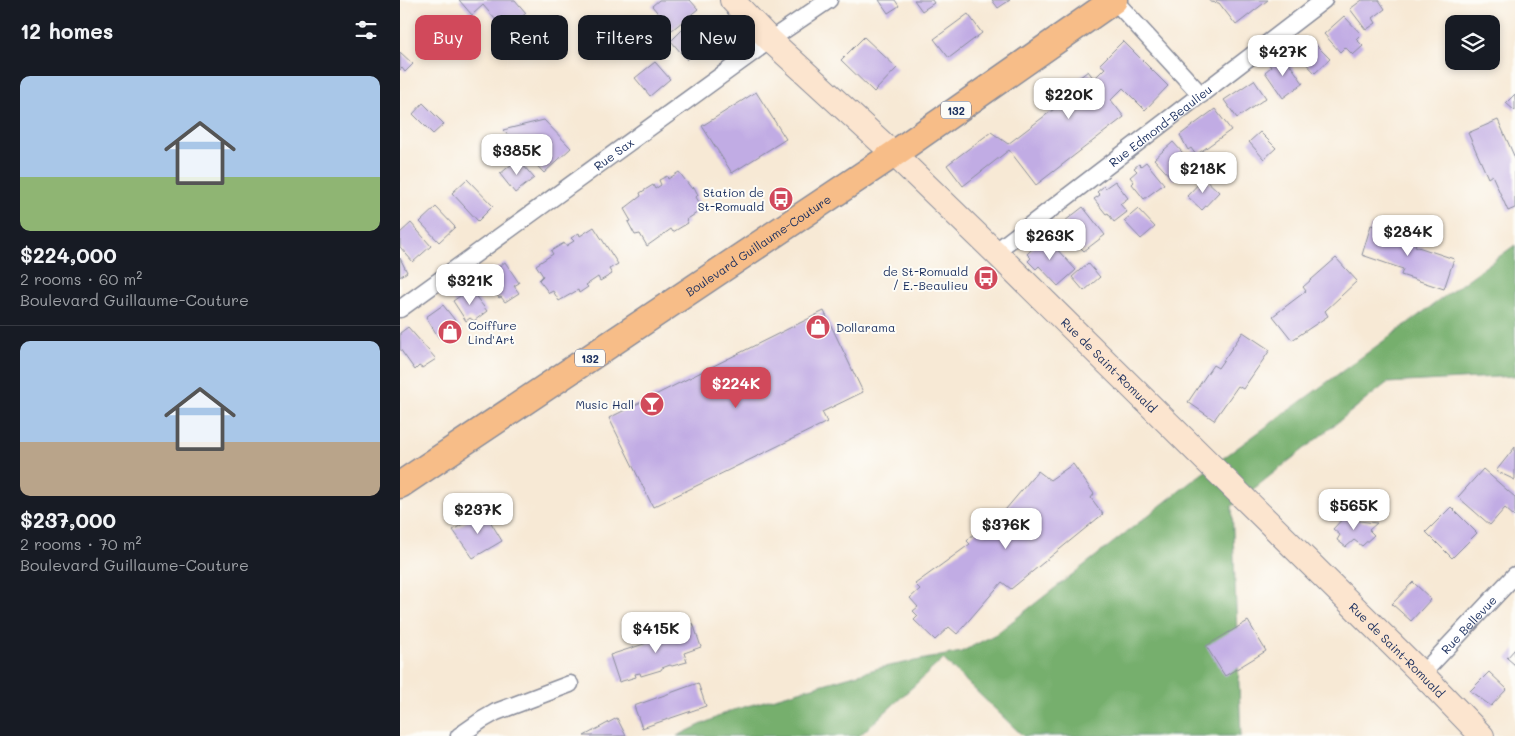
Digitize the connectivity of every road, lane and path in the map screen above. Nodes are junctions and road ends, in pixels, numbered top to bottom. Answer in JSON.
{"nodes":[{"id":1,"x":732,"y":0,"type":"edge"},
{"id":2,"x":828,"y":0,"type":"edge"},
{"id":3,"x":1114,"y":0,"type":"edge"},
{"id":4,"x":1324,"y":0,"type":"edge"},
{"id":5,"x":770,"y":40,"type":"junction"},
{"id":6,"x":1201,"y":95,"type":"junction"},
{"id":7,"x":894,"y":154,"type":"junction"},
{"id":8,"x":995,"y":252,"type":"junction"},
{"id":9,"x":400,"y":309,"type":"edge"},
{"id":10,"x":400,"y":485,"type":"edge"},
{"id":11,"x":1515,"y":575,"type":"edge"},
{"id":12,"x":1422,"y":674,"type":"junction"},
{"id":13,"x":570,"y":684,"type":"dead end"},
{"id":14,"x":459,"y":736,"type":"edge"},
{"id":15,"x":1482,"y":736,"type":"edge"}],
"edges":[{"from":1,"to":5,"type":"street","name":"Rue de Saint-Romuald"},
{"from":2,"to":5,"type":"street","name":"Rue Sax"},
{"from":3,"to":6,"type":"street"},
{"from":3,"to":7,"type":"main road","name":"Boulevard Guillaume-Couture","number":"132"},
{"from":4,"to":6,"type":"street","name":"Rue Edmond-Beaulieu"},
{"from":5,"to":7,"type":"street","name":"Rue de Saint-Romuald"},
{"from":5,"to":9,"type":"street","name":"Rue Sax"},
{"from":6,"to":8,"type":"street","name":"Rue Edmond-Beaulieu"},
{"from":7,"to":8,"type":"street","name":"Rue de Saint-Romuald"},
{"from":7,"to":10,"type":"main road","name":"Boulevard Guillaume-Couture","number":"132"},
{"from":8,"to":12,"type":"street","name":"Rue de Saint-Romuald"},
{"from":11,"to":12,"type":"street","name":"Rue Bellevue"},
{"from":12,"to":15,"type":"street","name":"Rue de Saint-Romuald"},
{"from":13,"to":14,"type":"street"}]}
